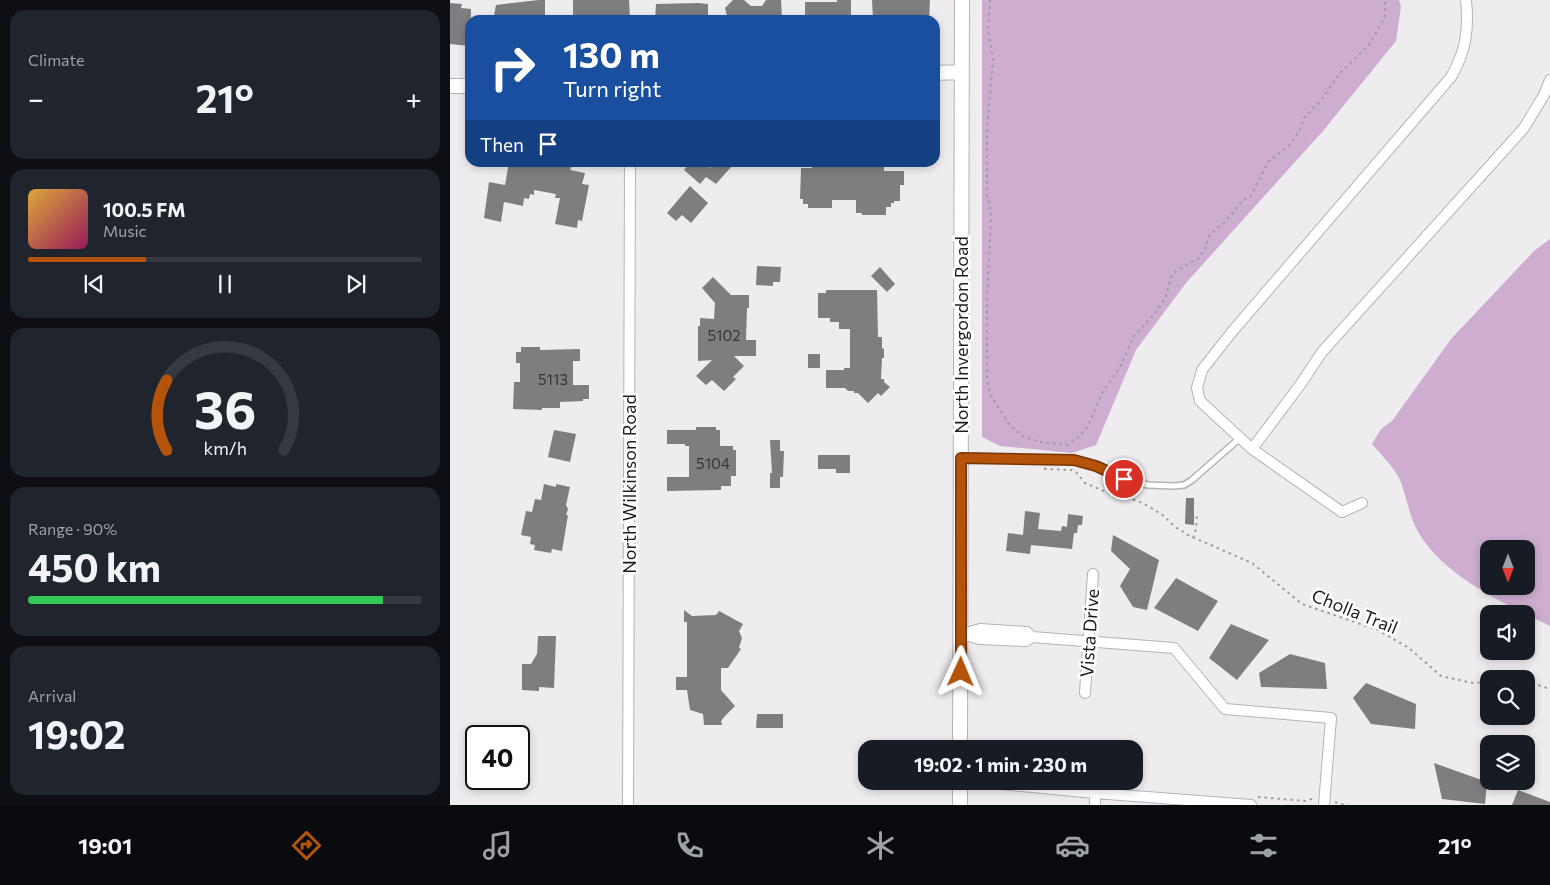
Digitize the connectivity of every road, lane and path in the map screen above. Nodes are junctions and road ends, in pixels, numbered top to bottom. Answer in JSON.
{"nodes":[{"id":1,"x":962,"y":0,"type":"edge"},
{"id":2,"x":990,"y":0,"type":"edge"},
{"id":3,"x":1385,"y":0,"type":"edge"},
{"id":4,"x":1466,"y":0,"type":"edge"},
{"id":5,"x":962,"y":72,"type":"junction"},
{"id":6,"x":940,"y":73,"type":"edge"},
{"id":7,"x":1550,"y":80,"type":"edge"},
{"id":8,"x":450,"y":86,"type":"edge"},
{"id":9,"x":465,"y":86,"type":"edge"},
{"id":10,"x":630,"y":167,"type":"edge"},
{"id":11,"x":1240,"y":438,"type":"junction"},
{"id":12,"x":1252,"y":449,"type":"junction"},
{"id":13,"x":961,"y":458,"type":"junction"},
{"id":14,"x":1041,"y":468,"type":"dead end"},
{"id":15,"x":1362,"y":503,"type":"dead end"},
{"id":16,"x":1197,"y":514,"type":"dead end"},
{"id":17,"x":1193,"y":538,"type":"junction"},
{"id":18,"x":1093,"y":574,"type":"dead end"},
{"id":19,"x":962,"y":634,"type":"junction"},
{"id":20,"x":1089,"y":641,"type":"junction"},
{"id":21,"x":1480,"y":683,"type":"edge"},
{"id":22,"x":1535,"y":683,"type":"edge"},
{"id":23,"x":1550,"y":688,"type":"edge"},
{"id":24,"x":1085,"y":692,"type":"dead end"},
{"id":25,"x":960,"y":740,"type":"edge"},
{"id":26,"x":960,"y":790,"type":"edge"},
{"id":27,"x":1063,"y":790,"type":"edge"},
{"id":28,"x":1094,"y":793,"type":"junction"},
{"id":29,"x":1108,"y":794,"type":"junction"},
{"id":30,"x":1328,"y":802,"type":"edge"},
{"id":31,"x":1219,"y":804,"type":"edge"},
{"id":32,"x":628,"y":805,"type":"edge"},
{"id":33,"x":960,"y":805,"type":"edge"},
{"id":34,"x":1095,"y":805,"type":"edge"},
{"id":35,"x":1108,"y":805,"type":"edge"},
{"id":36,"x":1252,"y":805,"type":"edge"},
{"id":37,"x":1348,"y":805,"type":"edge"}],
"edges":[{"from":1,"to":5,"type":"street","name":"North Invergordon Road"},
{"from":2,"to":3,"type":"path"},
{"from":4,"to":11,"type":"street"},
{"from":5,"to":6,"type":"street"},
{"from":5,"to":13,"type":"street","name":"North Invergordon Road"},
{"from":7,"to":12,"type":"street"},
{"from":8,"to":9,"type":"street"},
{"from":10,"to":32,"type":"street","name":"North Wilkinson Road"},
{"from":11,"to":12,"type":"street"},
{"from":11,"to":13,"type":"lane"},
{"from":12,"to":15,"type":"street"},
{"from":13,"to":19,"type":"street","name":"North Invergordon Road"},
{"from":14,"to":17,"type":"path","name":"Cholla Trail"},
{"from":16,"to":17,"type":"path"},
{"from":17,"to":21,"type":"path","name":"Cholla Trail"},
{"from":18,"to":20,"type":"street","name":"Vista Drive"},
{"from":19,"to":20,"type":"street"},
{"from":19,"to":25,"type":"street","name":"North Invergordon Road"},
{"from":20,"to":24,"type":"street","name":"Vista Drive"},
{"from":20,"to":30,"type":"street"},
{"from":22,"to":23,"type":"path"},
{"from":26,"to":33,"type":"street"},
{"from":27,"to":28,"type":"street"},
{"from":28,"to":29,"type":"street"},
{"from":28,"to":34,"type":"street"},
{"from":29,"to":31,"type":"street"},
{"from":29,"to":35,"type":"street"},
{"from":30,"to":37,"type":"path"},
{"from":31,"to":36,"type":"street"}]}
